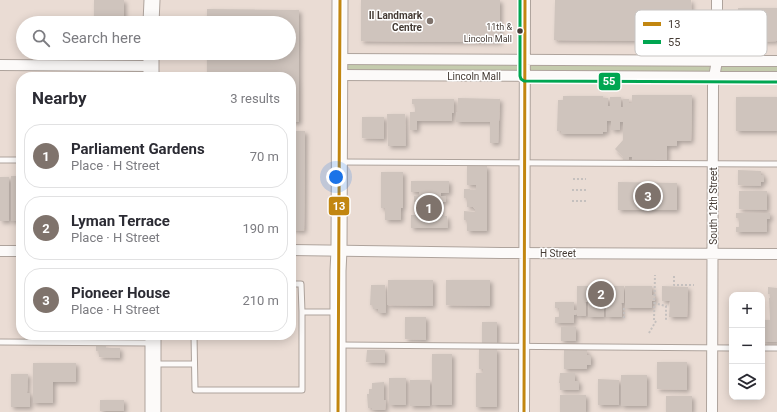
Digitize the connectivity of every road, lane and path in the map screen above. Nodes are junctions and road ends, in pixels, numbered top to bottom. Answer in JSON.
{"nodes":[{"id":1,"x":152,"y":0,"type":"edge"},
{"id":2,"x":340,"y":0,"type":"edge"},
{"id":3,"x":525,"y":0,"type":"edge"},
{"id":4,"x":152,"y":16,"type":"edge"},
{"id":5,"x":717,"y":56,"type":"edge"},
{"id":6,"x":340,"y":59,"type":"junction"},
{"id":7,"x":525,"y":60,"type":"junction"},
{"id":8,"x":717,"y":61,"type":"junction"},
{"id":9,"x":777,"y":61,"type":"edge"},
{"id":10,"x":0,"y":65,"type":"edge"},
{"id":11,"x":151,"y":65,"type":"edge"},
{"id":12,"x":340,"y":75,"type":"junction"},
{"id":13,"x":525,"y":76,"type":"junction"},
{"id":14,"x":714,"y":77,"type":"junction"},
{"id":15,"x":777,"y":77,"type":"edge"},
{"id":16,"x":0,"y":160,"type":"edge"},
{"id":17,"x":16,"y":160,"type":"edge"},
{"id":18,"x":339,"y":162,"type":"junction"},
{"id":19,"x":525,"y":163,"type":"junction"},
{"id":20,"x":713,"y":164,"type":"junction"},
{"id":21,"x":777,"y":164,"type":"edge"},
{"id":22,"x":573,"y":179,"type":"dead end"},
{"id":23,"x":586,"y":179,"type":"dead end"},
{"id":24,"x":572,"y":190,"type":"dead end"},
{"id":25,"x":586,"y":190,"type":"dead end"},
{"id":26,"x":572,"y":201,"type":"dead end"},
{"id":27,"x":586,"y":201,"type":"dead end"},
{"id":28,"x":296,"y":250,"type":"edge"},
{"id":29,"x":339,"y":250,"type":"junction"},
{"id":30,"x":0,"y":251,"type":"edge"},
{"id":31,"x":16,"y":251,"type":"edge"},
{"id":32,"x":524,"y":253,"type":"junction"},
{"id":33,"x":712,"y":254,"type":"junction"},
{"id":34,"x":777,"y":254,"type":"edge"},
{"id":35,"x":655,"y":275,"type":"dead end"},
{"id":36,"x":674,"y":276,"type":"dead end"},
{"id":37,"x":296,"y":284,"type":"edge"},
{"id":38,"x":694,"y":285,"type":"dead end"},
{"id":39,"x":654,"y":303,"type":"junction"},
{"id":40,"x":624,"y":308,"type":"dead end"},
{"id":41,"x":302,"y":312,"type":"junction"},
{"id":42,"x":338,"y":312,"type":"junction"},
{"id":43,"x":624,"y":319,"type":"dead end"},
{"id":44,"x":666,"y":320,"type":"dead end"},
{"id":45,"x":649,"y":333,"type":"dead end"},
{"id":46,"x":102,"y":340,"type":"edge"},
{"id":47,"x":153,"y":340,"type":"edge"},
{"id":48,"x":194,"y":340,"type":"edge"},
{"id":49,"x":0,"y":342,"type":"edge"},
{"id":50,"x":338,"y":344,"type":"junction"},
{"id":51,"x":524,"y":346,"type":"junction"},
{"id":52,"x":712,"y":348,"type":"junction"},
{"id":53,"x":729,"y":348,"type":"edge"},
{"id":54,"x":765,"y":348,"type":"edge"},
{"id":55,"x":777,"y":348,"type":"edge"},
{"id":56,"x":153,"y":364,"type":"junction"},
{"id":57,"x":194,"y":364,"type":"junction"},
{"id":58,"x":153,"y":412,"type":"edge"},
{"id":59,"x":338,"y":412,"type":"edge"},
{"id":60,"x":524,"y":412,"type":"edge"},
{"id":61,"x":712,"y":412,"type":"edge"}],
"edges":[{"from":1,"to":4,"type":"main road"},
{"from":2,"to":6,"type":"main road"},
{"from":3,"to":7,"type":"street"},
{"from":5,"to":8,"type":"street","name":"South 12th Street"},
{"from":6,"to":7,"type":"street","name":"Lincoln Mall"},
{"from":6,"to":12,"type":"main road"},
{"from":7,"to":8,"type":"street","name":"Lincoln Mall"},
{"from":7,"to":13,"type":"street"},
{"from":8,"to":9,"type":"street","name":"Lincoln Mall"},
{"from":8,"to":14,"type":"street","name":"South 12th Street"},
{"from":10,"to":11,"type":"street"},
{"from":12,"to":13,"type":"street","name":"Lincoln Mall"},
{"from":12,"to":18,"type":"main road"},
{"from":13,"to":14,"type":"street","name":"Lincoln Mall"},
{"from":13,"to":19,"type":"street"},
{"from":14,"to":15,"type":"street","name":"Lincoln Mall"},
{"from":14,"to":20,"type":"street","name":"South 12th Street"},
{"from":16,"to":17,"type":"lane"},
{"from":18,"to":19,"type":"lane"},
{"from":18,"to":29,"type":"main road"},
{"from":19,"to":20,"type":"lane"},
{"from":19,"to":32,"type":"street"},
{"from":20,"to":21,"type":"lane"},
{"from":20,"to":33,"type":"street","name":"South 12th Street"},
{"from":22,"to":23,"type":"path"},
{"from":24,"to":25,"type":"path"},
{"from":26,"to":27,"type":"path"},
{"from":28,"to":29,"type":"street","name":"H Street"},
{"from":29,"to":32,"type":"street","name":"H Street"},
{"from":29,"to":42,"type":"main road"},
{"from":30,"to":31,"type":"street"},
{"from":32,"to":33,"type":"street","name":"H Street"},
{"from":32,"to":51,"type":"street"},
{"from":33,"to":34,"type":"street","name":"H Street"},
{"from":33,"to":52,"type":"street","name":"South 12th Street"},
{"from":35,"to":39,"type":"path"},
{"from":36,"to":38,"type":"path"},
{"from":37,"to":41,"type":"lane"},
{"from":39,"to":44,"type":"path"},
{"from":39,"to":45,"type":"path"},
{"from":40,"to":43,"type":"path"},
{"from":41,"to":42,"type":"lane"},
{"from":41,"to":57,"type":"lane"},
{"from":42,"to":50,"type":"main road"},
{"from":46,"to":49,"type":"lane"},
{"from":47,"to":56,"type":"main road"},
{"from":48,"to":57,"type":"lane"},
{"from":50,"to":51,"type":"lane"},
{"from":50,"to":59,"type":"main road"},
{"from":51,"to":52,"type":"lane"},
{"from":51,"to":60,"type":"street"},
{"from":52,"to":53,"type":"lane"},
{"from":52,"to":61,"type":"street","name":"South 12th Street"},
{"from":54,"to":55,"type":"lane"},
{"from":56,"to":57,"type":"lane"},
{"from":56,"to":58,"type":"main road"}]}
